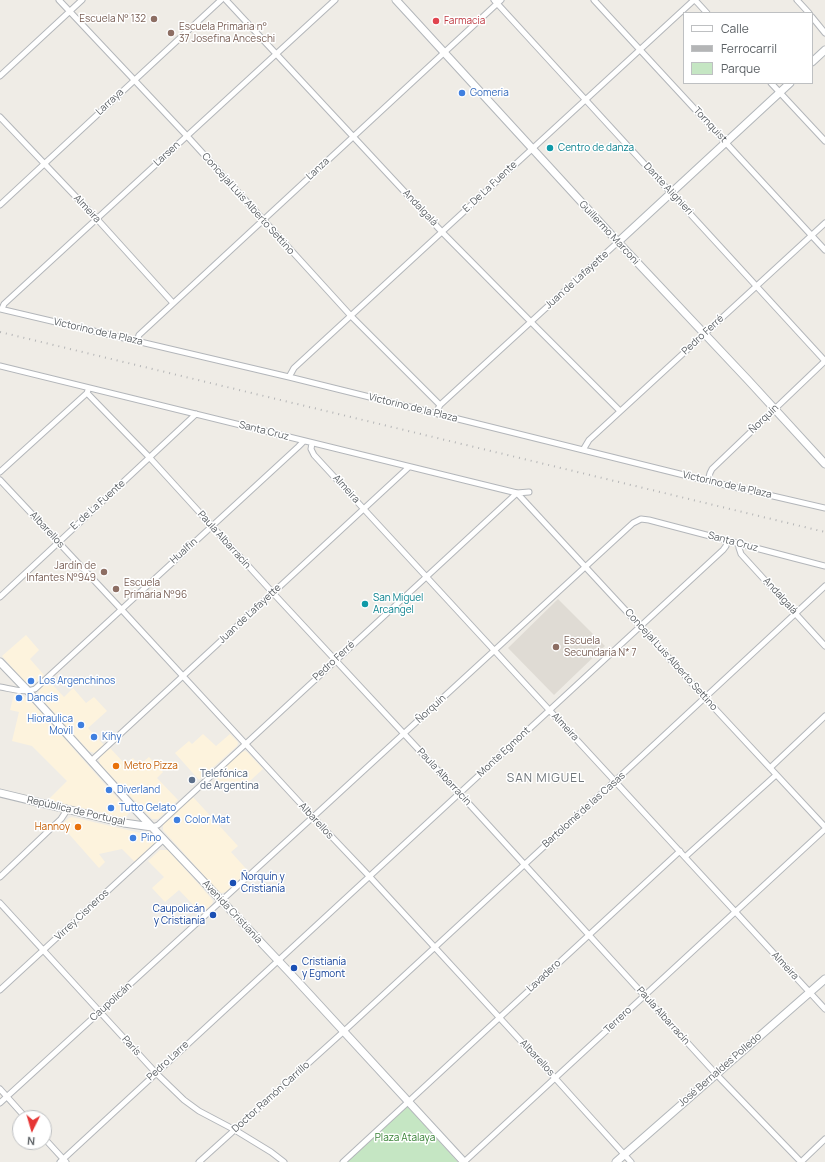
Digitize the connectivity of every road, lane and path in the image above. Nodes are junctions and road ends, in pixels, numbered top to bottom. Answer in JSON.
{"nodes":[{"id":1,"x":59,"y":0,"type":"edge"},
{"id":2,"x":82,"y":0,"type":"edge"},
{"id":3,"x":220,"y":0,"type":"edge"},
{"id":4,"x":226,"y":0,"type":"edge"},
{"id":5,"x":336,"y":0,"type":"edge"},
{"id":6,"x":396,"y":0,"type":"edge"},
{"id":7,"x":594,"y":0,"type":"edge"},
{"id":8,"x":695,"y":0,"type":"edge"},
{"id":9,"x":797,"y":0,"type":"edge"},
{"id":10,"x":497,"y":1,"type":"edge"},
{"id":11,"x":70,"y":11,"type":"junction"},
{"id":12,"x":706,"y":12,"type":"edge"},
{"id":13,"x":808,"y":12,"type":"edge"},
{"id":14,"x":813,"y":18,"type":"edge"},
{"id":15,"x":825,"y":33,"type":"edge"},
{"id":16,"x":640,"y":50,"type":"junction"},
{"id":17,"x":825,"y":50,"type":"edge"},
{"id":18,"x":276,"y":54,"type":"junction"},
{"id":19,"x":444,"y":54,"type":"junction"},
{"id":20,"x":813,"y":61,"type":"edge"},
{"id":21,"x":0,"y":76,"type":"edge"},
{"id":22,"x":134,"y":80,"type":"junction"},
{"id":23,"x":772,"y":84,"type":"edge"},
{"id":24,"x":789,"y":84,"type":"edge"},
{"id":25,"x":780,"y":92,"type":"junction"},
{"id":26,"x":585,"y":100,"type":"junction"},
{"id":27,"x":0,"y":117,"type":"edge"},
{"id":28,"x":187,"y":136,"type":"junction"},
{"id":29,"x":353,"y":136,"type":"junction"},
{"id":30,"x":825,"y":141,"type":"edge"},
{"id":31,"x":726,"y":142,"type":"junction"},
{"id":32,"x":531,"y":149,"type":"junction"},
{"id":33,"x":45,"y":164,"type":"junction"},
{"id":34,"x":671,"y":192,"type":"junction"},
{"id":35,"x":0,"y":205,"type":"edge"},
{"id":36,"x":97,"y":219,"type":"junction"},
{"id":37,"x":263,"y":221,"type":"junction"},
{"id":38,"x":825,"y":223,"type":"edge"},
{"id":39,"x":442,"y":232,"type":"junction"},
{"id":40,"x":812,"y":236,"type":"junction"},
{"id":41,"x":618,"y":242,"type":"junction"},
{"id":42,"x":825,"y":250,"type":"edge"},
{"id":43,"x":756,"y":286,"type":"junction"},
{"id":44,"x":173,"y":303,"type":"junction"},
{"id":45,"x":1,"y":309,"type":"edge"},
{"id":46,"x":351,"y":316,"type":"junction"},
{"id":47,"x":531,"y":322,"type":"junction"},
{"id":48,"x":704,"y":334,"type":"junction"},
{"id":49,"x":137,"y":341,"type":"junction"},
{"id":50,"x":825,"y":361,"type":"edge"},
{"id":51,"x":0,"y":366,"type":"edge"},
{"id":52,"x":289,"y":377,"type":"junction"},
{"id":53,"x":88,"y":390,"type":"junction"},
{"id":54,"x":440,"y":405,"type":"junction"},
{"id":55,"x":774,"y":409,"type":"junction"},
{"id":56,"x":620,"y":411,"type":"junction"},
{"id":57,"x":196,"y":414,"type":"junction"},
{"id":58,"x":436,"y":414,"type":"junction"},
{"id":59,"x":304,"y":441,"type":"junction"},
{"id":60,"x":312,"y":443,"type":"junction"},
{"id":61,"x":583,"y":450,"type":"junction"},
{"id":62,"x":150,"y":458,"type":"junction"},
{"id":63,"x":825,"y":464,"type":"edge"},
{"id":64,"x":410,"y":467,"type":"junction"},
{"id":65,"x":0,"y":472,"type":"edge"},
{"id":66,"x":0,"y":480,"type":"edge"},
{"id":67,"x":708,"y":481,"type":"junction"},
{"id":68,"x":529,"y":492,"type":"dead end"},
{"id":69,"x":517,"y":494,"type":"junction"},
{"id":70,"x":825,"y":508,"type":"edge"},
{"id":71,"x":364,"y":509,"type":"junction"},
{"id":72,"x":641,"y":519,"type":"joint"},
{"id":73,"x":212,"y":526,"type":"junction"},
{"id":74,"x":728,"y":541,"type":"junction"},
{"id":75,"x":58,"y":542,"type":"junction"},
{"id":76,"x":738,"y":544,"type":"junction"},
{"id":77,"x":585,"y":566,"type":"junction"},
{"id":78,"x":825,"y":566,"type":"edge"},
{"id":79,"x":426,"y":576,"type":"junction"},
{"id":80,"x":825,"y":586,"type":"edge"},
{"id":81,"x":273,"y":593,"type":"junction"},
{"id":82,"x":0,"y":596,"type":"edge"},
{"id":83,"x":121,"y":609,"type":"junction"},
{"id":84,"x":796,"y":614,"type":"junction"},
{"id":85,"x":640,"y":626,"type":"junction"},
{"id":86,"x":825,"y":646,"type":"edge"},
{"id":87,"x":494,"y":650,"type":"junction"},
{"id":88,"x":335,"y":660,"type":"junction"},
{"id":89,"x":0,"y":662,"type":"edge"},
{"id":90,"x":183,"y":677,"type":"junction"},
{"id":91,"x":0,"y":687,"type":"edge"},
{"id":92,"x":28,"y":691,"type":"junction"},
{"id":93,"x":705,"y":698,"type":"junction"},
{"id":94,"x":549,"y":710,"type":"junction"},
{"id":95,"x":825,"y":716,"type":"edge"},
{"id":96,"x":404,"y":734,"type":"junction"},
{"id":97,"x":245,"y":744,"type":"junction"},
{"id":98,"x":91,"y":761,"type":"junction"},
{"id":99,"x":770,"y":768,"type":"junction"},
{"id":100,"x":776,"y":775,"type":"junction"},
{"id":101,"x":616,"y":781,"type":"junction"},
{"id":102,"x":0,"y":793,"type":"edge"},
{"id":103,"x":460,"y":794,"type":"junction"},
{"id":104,"x":67,"y":810,"type":"junction"},
{"id":105,"x":313,"y":818,"type":"junction"},
{"id":106,"x":152,"y":827,"type":"junction"},
{"id":107,"x":825,"y":828,"type":"edge"},
{"id":108,"x":164,"y":840,"type":"junction"},
{"id":109,"x":680,"y":851,"type":"junction"},
{"id":110,"x":685,"y":857,"type":"junction"},
{"id":111,"x":524,"y":864,"type":"junction"},
{"id":112,"x":0,"y":877,"type":"edge"},
{"id":113,"x":370,"y":877,"type":"junction"},
{"id":114,"x":221,"y":900,"type":"junction"},
{"id":115,"x":0,"y":903,"type":"edge"},
{"id":116,"x":734,"y":912,"type":"junction"},
{"id":117,"x":589,"y":934,"type":"junction"},
{"id":118,"x":435,"y":948,"type":"junction"},
{"id":119,"x":44,"y":950,"type":"junction"},
{"id":120,"x":278,"y":961,"type":"junction"},
{"id":121,"x":825,"y":979,"type":"edge"},
{"id":122,"x":0,"y":990,"type":"edge"},
{"id":123,"x":809,"y":992,"type":"junction"},
{"id":124,"x":644,"y":996,"type":"junction"},
{"id":125,"x":825,"y":1009,"type":"edge"},
{"id":126,"x":100,"y":1012,"type":"junction"},
{"id":127,"x":499,"y":1018,"type":"junction"},
{"id":128,"x":343,"y":1032,"type":"junction"},
{"id":129,"x":156,"y":1073,"type":"junction"},
{"id":130,"x":716,"y":1074,"type":"junction"},
{"id":131,"x":555,"y":1078,"type":"junction"},
{"id":132,"x":0,"y":1089,"type":"edge"},
{"id":133,"x":7,"y":1096,"type":"junction"},
{"id":134,"x":408,"y":1102,"type":"junction"},
{"id":135,"x":0,"y":1103,"type":"edge"},
{"id":136,"x":19,"y":1110,"type":"edge"},
{"id":137,"x":235,"y":1130,"type":"junction"},
{"id":138,"x":825,"y":1139,"type":"edge"},
{"id":139,"x":52,"y":1148,"type":"edge"},
{"id":140,"x":624,"y":1155,"type":"junction"},
{"id":141,"x":63,"y":1161,"type":"edge"},
{"id":142,"x":199,"y":1162,"type":"edge"},
{"id":143,"x":284,"y":1162,"type":"edge"},
{"id":144,"x":343,"y":1162,"type":"edge"},
{"id":145,"x":464,"y":1162,"type":"edge"},
{"id":146,"x":616,"y":1162,"type":"edge"},
{"id":147,"x":631,"y":1162,"type":"edge"},
{"id":148,"x":801,"y":1162,"type":"edge"}],
"edges":[{"from":1,"to":11,"type":"street","name":"Concejal Luis Alberto Settino"},
{"from":2,"to":11,"type":"street"},
{"from":3,"to":22,"type":"street","name":"Larraya"},
{"from":4,"to":18,"type":"street","name":"Andalgalá"},
{"from":5,"to":18,"type":"street","name":"Larsen"},
{"from":6,"to":19,"type":"main road","name":"Guillermo Marconi"},
{"from":7,"to":16,"type":"street","name":"Tornquist"},
{"from":8,"to":12,"type":"street"},
{"from":8,"to":16,"type":"street","name":"E. De La Fuente"},
{"from":9,"to":13,"type":"street"},
{"from":10,"to":19,"type":"street","name":"Lanza"},
{"from":10,"to":26,"type":"street","name":"Dante Alighieri"},
{"from":11,"to":21,"type":"street"},
{"from":11,"to":22,"type":"street","name":"Concejal Luis Alberto Settino"},
{"from":14,"to":15,"type":"street"},
{"from":16,"to":26,"type":"street","name":"E. De La Fuente"},
{"from":16,"to":31,"type":"street","name":"Tornquist"},
{"from":17,"to":20,"type":"main road"},
{"from":18,"to":28,"type":"street","name":"Larsen"},
{"from":18,"to":29,"type":"street","name":"Andalgalá"},
{"from":19,"to":29,"type":"street","name":"Lanza"},
{"from":19,"to":32,"type":"main road","name":"Guillermo Marconi"},
{"from":22,"to":28,"type":"street","name":"Concejal Luis Alberto Settino"},
{"from":22,"to":33,"type":"street","name":"Larraya"},
{"from":23,"to":25,"type":"street"},
{"from":24,"to":25,"type":"main road","name":"Juan de Lafayette"},
{"from":25,"to":30,"type":"street"},
{"from":25,"to":31,"type":"main road","name":"Juan de Lafayette"},
{"from":26,"to":32,"type":"street","name":"E. De La Fuente"},
{"from":26,"to":34,"type":"street","name":"Dante Alighieri"},
{"from":27,"to":33,"type":"street","name":"Almeira"},
{"from":28,"to":36,"type":"street","name":"Larsen"},
{"from":28,"to":37,"type":"street","name":"Concejal Luis Alberto Settino"},
{"from":29,"to":37,"type":"street","name":"Lanza"},
{"from":29,"to":39,"type":"street","name":"Andalgalá"},
{"from":31,"to":34,"type":"main road","name":"Juan de Lafayette"},
{"from":31,"to":40,"type":"street","name":"Tornquist"},
{"from":32,"to":39,"type":"street","name":"E. De La Fuente"},
{"from":32,"to":41,"type":"main road","name":"Guillermo Marconi"},
{"from":33,"to":35,"type":"street","name":"Larraya"},
{"from":33,"to":36,"type":"street","name":"Almeira"},
{"from":34,"to":41,"type":"main road","name":"Juan de Lafayette"},
{"from":34,"to":43,"type":"street","name":"Dante Alighieri"},
{"from":36,"to":44,"type":"street","name":"Almeira"},
{"from":36,"to":45,"type":"street","name":"Larsen"},
{"from":37,"to":44,"type":"street","name":"Lanza"},
{"from":37,"to":46,"type":"street","name":"Concejal Luis Alberto Settino"},
{"from":38,"to":40,"type":"street","name":"Pedro Ferré"},
{"from":39,"to":46,"type":"street","name":"E. De La Fuente"},
{"from":39,"to":47,"type":"street","name":"Andalgalá"},
{"from":40,"to":42,"type":"street","name":"Tornquist"},
{"from":40,"to":43,"type":"street","name":"Pedro Ferré"},
{"from":41,"to":47,"type":"street","name":"Juan de Lafayette"},
{"from":41,"to":48,"type":"main road","name":"Guillermo Marconi"},
{"from":43,"to":48,"type":"street","name":"Pedro Ferré"},
{"from":43,"to":50,"type":"street","name":"Dante Alighieri"},
{"from":44,"to":49,"type":"street","name":"Lanza"},
{"from":45,"to":49,"type":"street","name":"Victorino de la Plaza"},
{"from":46,"to":52,"type":"street","name":"E. De La Fuente"},
{"from":46,"to":54,"type":"street","name":"Concejal Luis Alberto Settino"},
{"from":47,"to":54,"type":"street","name":"Juan de Lafayette"},
{"from":47,"to":56,"type":"street","name":"Andalgalá"},
{"from":48,"to":55,"type":"main road","name":"Guillermo Marconi"},
{"from":48,"to":56,"type":"street","name":"Pedro Ferré"},
{"from":49,"to":52,"type":"street","name":"Victorino de la Plaza"},
{"from":50,"to":55,"type":"street","name":"Ñorquín"},
{"from":51,"to":53,"type":"street","name":"Santa Cruz"},
{"from":52,"to":58,"type":"street","name":"Victorino de la Plaza"},
{"from":53,"to":57,"type":"street","name":"Santa Cruz"},
{"from":53,"to":62,"type":"street","name":"Paula Albarracín"},
{"from":53,"to":65,"type":"street"},
{"from":54,"to":58,"type":"street","name":"Juan de Lafayette"},
{"from":55,"to":63,"type":"main road","name":"Guillermo Marconi"},
{"from":55,"to":67,"type":"street","name":"Ñorquín"},
{"from":56,"to":61,"type":"street","name":"Pedro Ferré"},
{"from":57,"to":59,"type":"street","name":"Santa Cruz"},
{"from":57,"to":62,"type":"street","name":"E. de La Fuente"},
{"from":58,"to":61,"type":"street","name":"Victorino de la Plaza"},
{"from":59,"to":60,"type":"street","name":"Santa Cruz"},
{"from":59,"to":73,"type":"street","name":"Hualfin"},
{"from":60,"to":64,"type":"street","name":"Santa Cruz"},
{"from":60,"to":71,"type":"street","name":"Almeira"},
{"from":61,"to":67,"type":"street","name":"Victorino de la Plaza"},
{"from":62,"to":73,"type":"street","name":"Paula Albarracín"},
{"from":62,"to":75,"type":"street","name":"E. de La Fuente"},
{"from":64,"to":69,"type":"street","name":"Santa Cruz"},
{"from":64,"to":71,"type":"street","name":"Juan de Lafayette"},
{"from":66,"to":75,"type":"street","name":"Albarellos"},
{"from":67,"to":70,"type":"street","name":"Victorino de la Plaza"},
{"from":68,"to":69,"type":"street","name":"Santa Cruz"},
{"from":69,"to":77,"type":"street","name":"Concejal Luis Alberto Settino"},
{"from":69,"to":79,"type":"street","name":"Pedro Ferré"},
{"from":71,"to":79,"type":"street","name":"Almeira"},
{"from":71,"to":81,"type":"street","name":"Juan de Lafayette"},
{"from":72,"to":74,"type":"street","name":"Santa Cruz"},
{"from":72,"to":77,"type":"street","name":"Ñorquín"},
{"from":73,"to":81,"type":"street","name":"Paula Albarracín"},
{"from":73,"to":83,"type":"street","name":"Hualfin"},
{"from":74,"to":76,"type":"street","name":"Santa Cruz"},
{"from":74,"to":85,"type":"street","name":"Monte Egmont"},
{"from":75,"to":82,"type":"street","name":"E. de La Fuente"},
{"from":75,"to":83,"type":"street","name":"Albarellos"},
{"from":76,"to":78,"type":"street","name":"Santa Cruz"},
{"from":76,"to":84,"type":"street","name":"Andalgalá"},
{"from":77,"to":85,"type":"street","name":"Concejal Luis Alberto Settino"},
{"from":77,"to":87,"type":"street","name":"Ñorquín"},
{"from":79,"to":87,"type":"street","name":"Almeira"},
{"from":79,"to":88,"type":"street","name":"Pedro Ferré"},
{"from":80,"to":84,"type":"street","name":"Bartolomé de las Casas"},
{"from":81,"to":88,"type":"street","name":"Paula Albarracín"},
{"from":81,"to":90,"type":"street","name":"Juan de Lafayette"},
{"from":83,"to":90,"type":"street","name":"Albarellos"},
{"from":83,"to":92,"type":"street","name":"Hualfin"},
{"from":84,"to":86,"type":"street","name":"Andalgalá"},
{"from":84,"to":93,"type":"street","name":"Bartolomé de las Casas"},
{"from":85,"to":93,"type":"street","name":"Concejal Luis Alberto Settino"},
{"from":85,"to":94,"type":"street","name":"Monte Egmont"},
{"from":87,"to":94,"type":"street","name":"Almeira"},
{"from":87,"to":96,"type":"street","name":"Ñorquín"},
{"from":88,"to":96,"type":"street","name":"Paula Albarracín"},
{"from":88,"to":97,"type":"street","name":"Pedro Ferré"},
{"from":89,"to":92,"type":"main road","name":"Avenida Cristianía"},
{"from":90,"to":97,"type":"street","name":"Albarellos"},
{"from":90,"to":98,"type":"street","name":"Juan de Lafayette"},
{"from":91,"to":92,"type":"street"},
{"from":92,"to":98,"type":"main road","name":"Avenida Cristianía"},
{"from":93,"to":99,"type":"street","name":"Concejal Luis Alberto Settino"},
{"from":93,"to":101,"type":"street","name":"Bartolomé de las Casas"},
{"from":94,"to":101,"type":"street","name":"Almeira"},
{"from":94,"to":103,"type":"street","name":"Monte Egmont"},
{"from":95,"to":99,"type":"street"},
{"from":96,"to":103,"type":"street","name":"Paula Albarracín"},
{"from":96,"to":105,"type":"street","name":"Ñorquín"},
{"from":97,"to":105,"type":"street","name":"Albarellos"},
{"from":97,"to":106,"type":"street","name":"Pedro Ferré"},
{"from":98,"to":106,"type":"main road","name":"Avenida Cristianía"},
{"from":99,"to":100,"type":"street","name":"Concejal Luis Alberto Settino"},
{"from":100,"to":107,"type":"street","name":"Concejal Luis Alberto Settino"},
{"from":100,"to":110,"type":"street"},
{"from":101,"to":109,"type":"street","name":"Almeira"},
{"from":101,"to":111,"type":"street","name":"Bartolomé de las Casas"},
{"from":102,"to":104,"type":"main road","name":"República de Portugal"},
{"from":103,"to":111,"type":"street","name":"Paula Albarracín"},
{"from":103,"to":113,"type":"street","name":"Monte Egmont"},
{"from":104,"to":106,"type":"main road","name":"República de Portugal"},
{"from":104,"to":112,"type":"street"},
{"from":105,"to":113,"type":"street","name":"Albarellos"},
{"from":105,"to":114,"type":"street","name":"Ñorquín"},
{"from":106,"to":108,"type":"main road","name":"Avenida Cristianía"},
{"from":107,"to":116,"type":"street","name":"Terrero"},
{"from":108,"to":114,"type":"main road","name":"Avenida Cristianía"},
{"from":108,"to":119,"type":"street","name":"Virrey Cisneros"},
{"from":109,"to":110,"type":"street","name":"Almeira"},
{"from":109,"to":117,"type":"street","name":"Lavadero"},
{"from":110,"to":116,"type":"street","name":"Almeira"},
{"from":111,"to":117,"type":"street","name":"Paula Albarracín"},
{"from":111,"to":118,"type":"street","name":"Bartolomé de las Casas"},
{"from":113,"to":118,"type":"street","name":"Albarellos"},
{"from":113,"to":120,"type":"street","name":"Monte Egmont"},
{"from":114,"to":120,"type":"main road","name":"Avenida Cristianía"},
{"from":114,"to":126,"type":"street","name":"Caupolicán"},
{"from":115,"to":119,"type":"street","name":"París"},
{"from":116,"to":123,"type":"street","name":"Almeira"},
{"from":116,"to":124,"type":"street","name":"Terrero"},
{"from":117,"to":124,"type":"street","name":"Paula Albarracín"},
{"from":117,"to":127,"type":"street","name":"Lavadero"},
{"from":118,"to":127,"type":"street","name":"Albarellos"},
{"from":118,"to":128,"type":"street","name":"Bartolomé de las Casas"},
{"from":119,"to":122,"type":"street","name":"Virrey Cisneros"},
{"from":119,"to":126,"type":"street","name":"París"},
{"from":120,"to":128,"type":"main road","name":"Avenida Cristianía"},
{"from":120,"to":129,"type":"street","name":"Pedro Larre"},
{"from":121,"to":123,"type":"main road","name":"José Bernaldes Polledo"},
{"from":123,"to":125,"type":"street","name":"Almeira"},
{"from":123,"to":130,"type":"main road","name":"José Bernaldes Polledo"},
{"from":124,"to":130,"type":"street","name":"Paula Albarracín"},
{"from":124,"to":131,"type":"street","name":"Terrero"},
{"from":126,"to":129,"type":"street","name":"París"},
{"from":126,"to":133,"type":"street","name":"Caupolicán"},
{"from":127,"to":131,"type":"street","name":"Albarellos"},
{"from":127,"to":134,"type":"street","name":"Lavadero"},
{"from":128,"to":134,"type":"main road","name":"Avenida Cristianía"},
{"from":128,"to":137,"type":"street","name":"Doctor Ramón Carrillo"},
{"from":129,"to":137,"type":"street","name":"París"},
{"from":129,"to":141,"type":"street","name":"Pedro Larre"},
{"from":130,"to":140,"type":"main road","name":"José Bernaldes Polledo"},
{"from":130,"to":148,"type":"street","name":"Paula Albarracín"},
{"from":131,"to":140,"type":"street","name":"Albarellos"},
{"from":131,"to":145,"type":"street","name":"Terrero"},
{"from":132,"to":133,"type":"street"},
{"from":133,"to":135,"type":"street","name":"Caupolicán"},
{"from":133,"to":136,"type":"street"},
{"from":134,"to":144,"type":"street","name":"Lavadero"},
{"from":134,"to":145,"type":"main road","name":"Avenida Cristianía"},
{"from":137,"to":142,"type":"street","name":"Doctor Ramón Carrillo"},
{"from":137,"to":143,"type":"street","name":"París"},
{"from":138,"to":148,"type":"street"},
{"from":139,"to":141,"type":"street"},
{"from":140,"to":146,"type":"main road","name":"José Bernaldes Polledo"},
{"from":140,"to":147,"type":"street","name":"Albarellos"}]}
